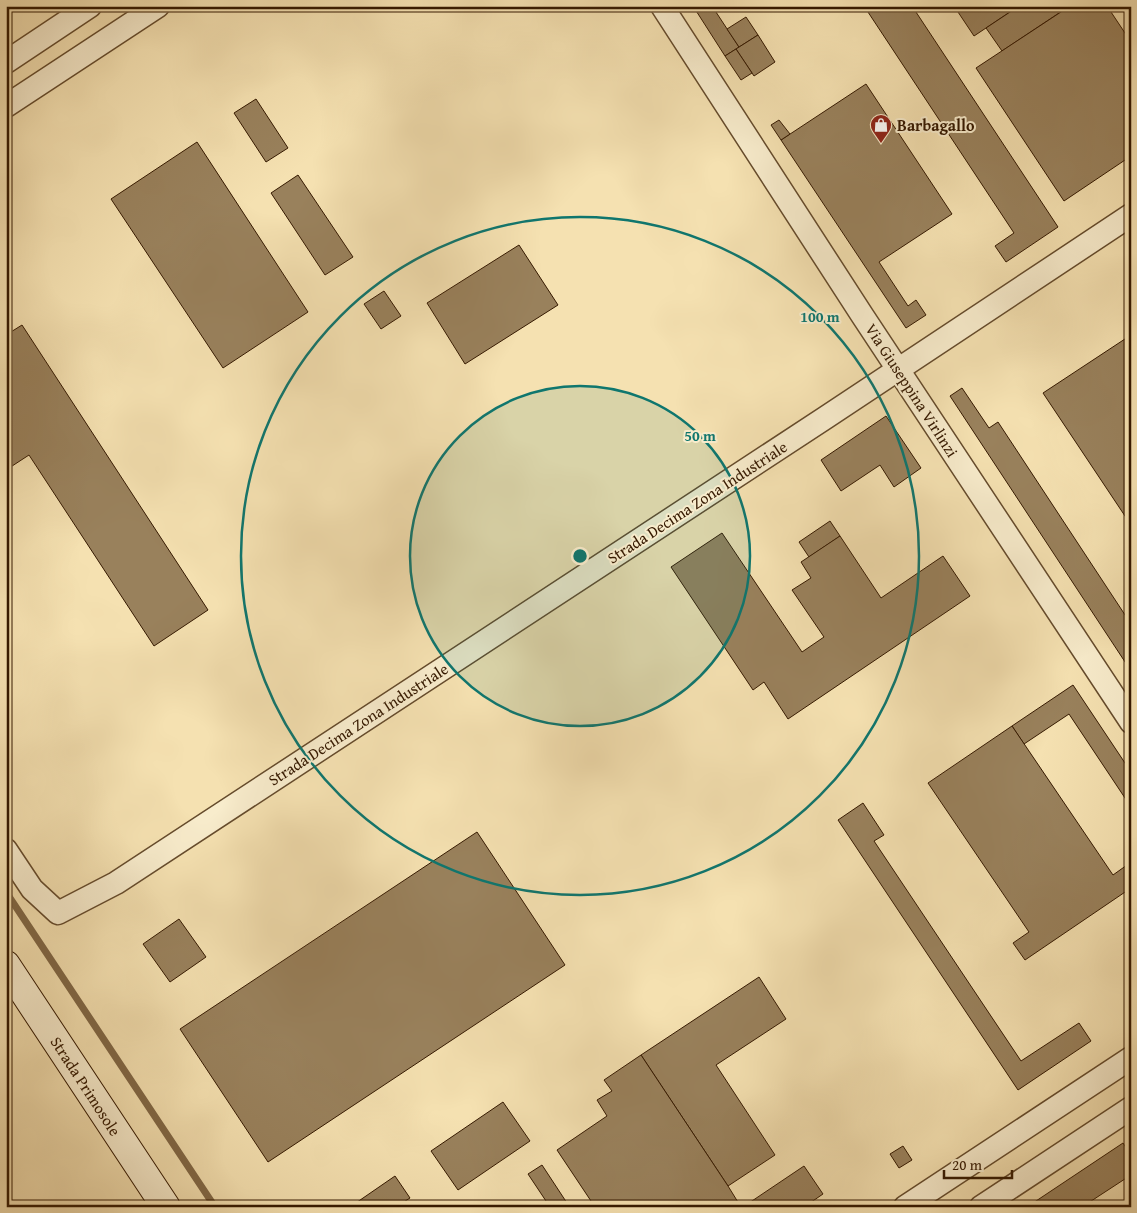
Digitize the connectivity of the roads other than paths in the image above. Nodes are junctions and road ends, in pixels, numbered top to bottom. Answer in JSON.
{"nodes":[{"id":1,"x":90,"y":6,"type":"edge"},
{"id":2,"x":158,"y":6,"type":"edge"},
{"id":3,"x":662,"y":6,"type":"edge"},
{"id":4,"x":6,"y":62,"type":"edge"},
{"id":5,"x":6,"y":106,"type":"edge"},
{"id":6,"x":1131,"y":215,"type":"edge"},
{"id":7,"x":898,"y":369,"type":"junction"},
{"id":8,"x":1131,"y":722,"type":"edge"},
{"id":9,"x":6,"y":850,"type":"edge"},
{"id":10,"x":6,"y":965,"type":"edge"},
{"id":11,"x":1131,"y":1058,"type":"edge"},
{"id":12,"x":1131,"y":1108,"type":"edge"},
{"id":13,"x":166,"y":1207,"type":"edge"},
{"id":14,"x":905,"y":1207,"type":"edge"},
{"id":15,"x":981,"y":1207,"type":"edge"}],
"edges":[{"from":1,"to":4,"type":"street"},
{"from":2,"to":5,"type":"street"},
{"from":3,"to":7,"type":"street","name":"Via Giuseppina Virlinzi"},
{"from":6,"to":7,"type":"street","name":"Strada Decima Zona Industriale"},
{"from":7,"to":8,"type":"street","name":"Via Giuseppina Virlinzi"},
{"from":7,"to":9,"type":"street","name":"Strada Decima Zona Industriale"},
{"from":10,"to":13,"type":"main road","name":"Strada Primosole"},
{"from":11,"to":14,"type":"street"},
{"from":12,"to":15,"type":"street"}]}
